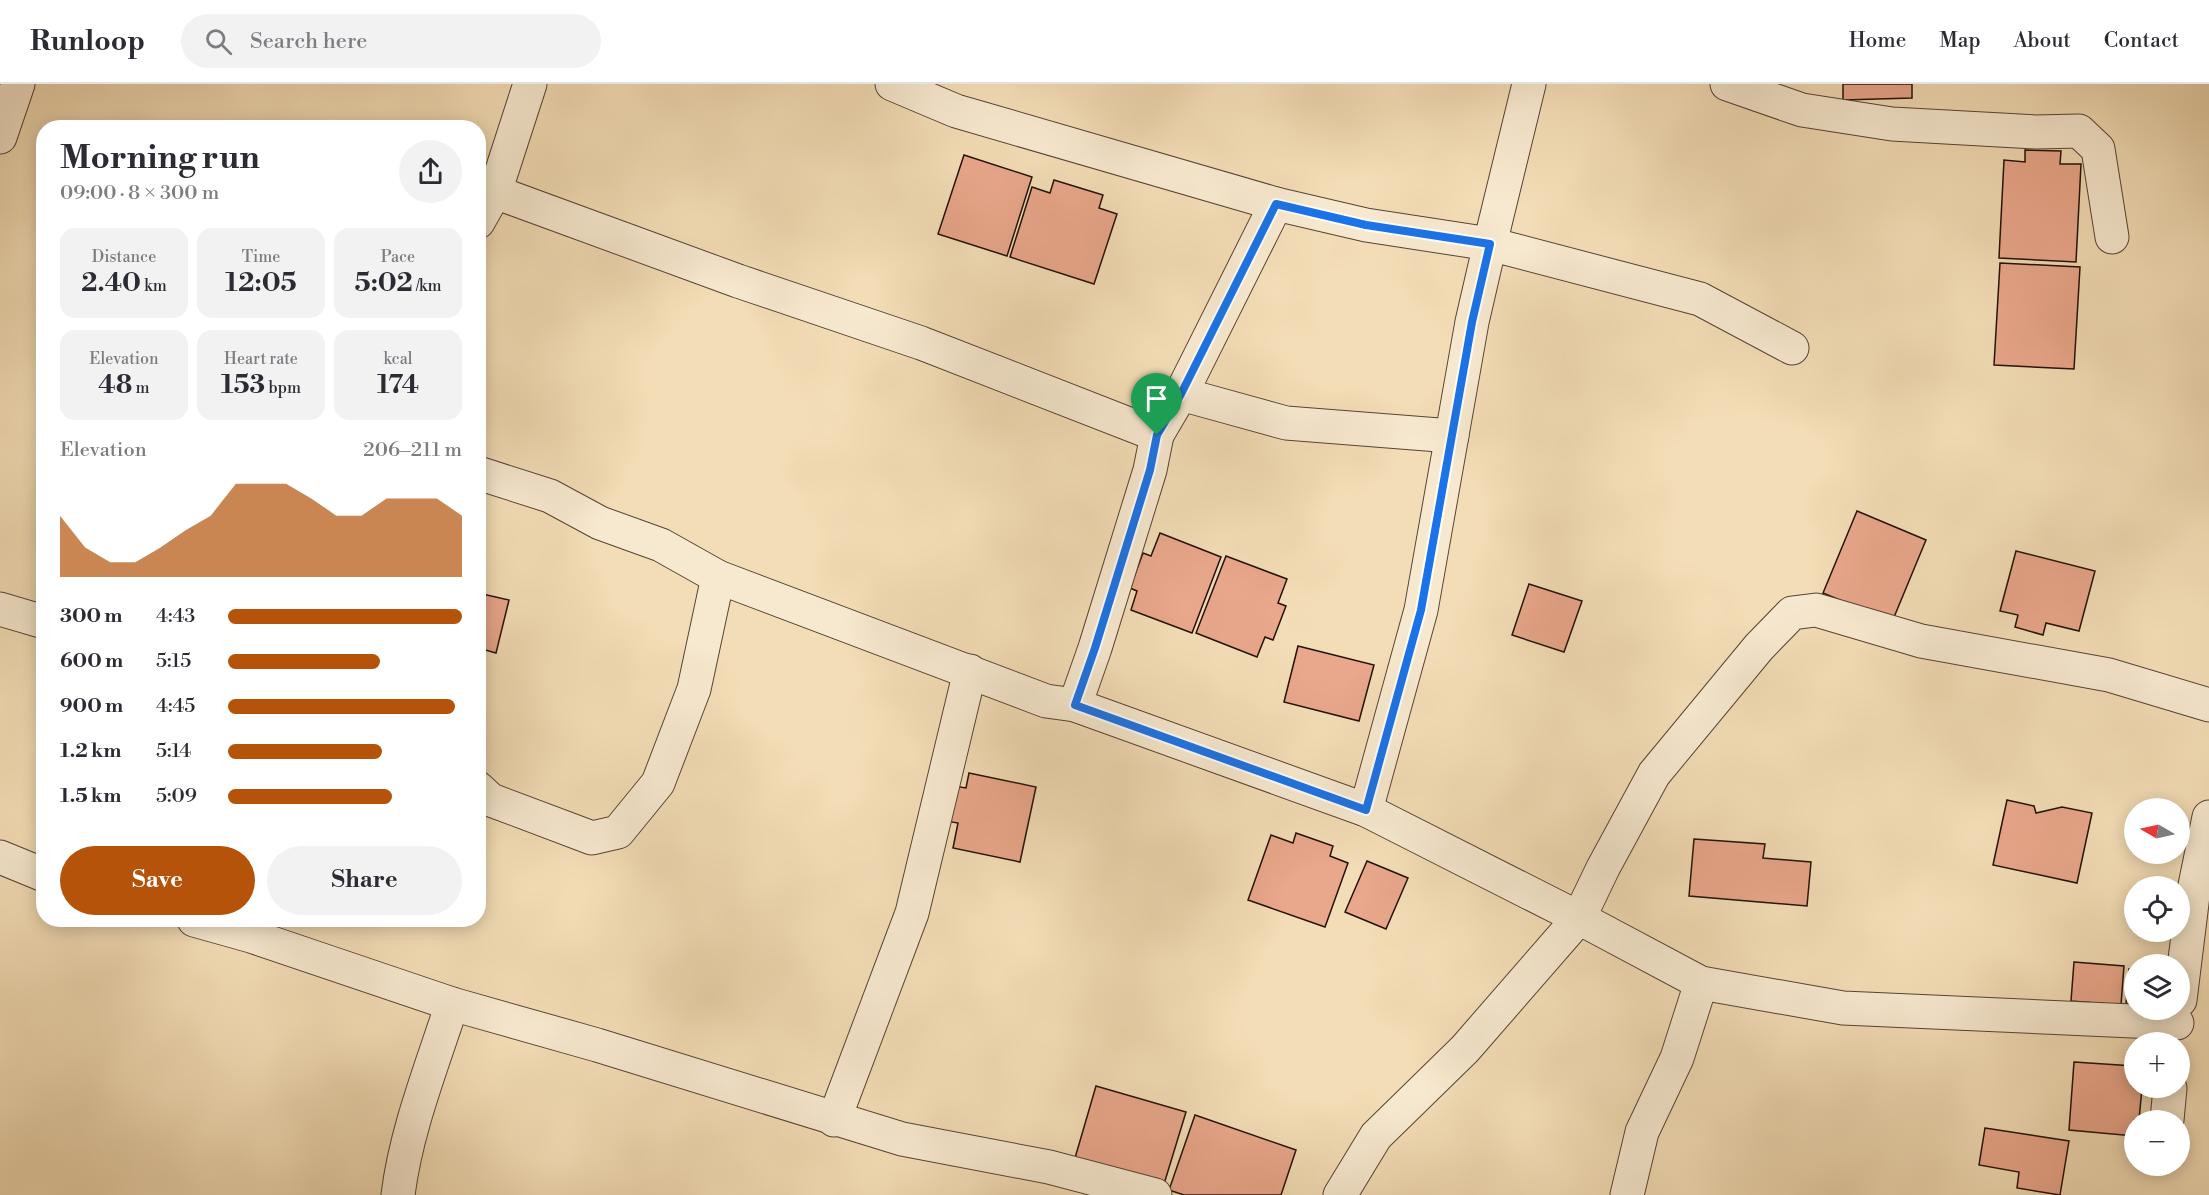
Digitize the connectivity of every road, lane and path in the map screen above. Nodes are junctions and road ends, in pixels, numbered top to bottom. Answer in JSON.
{"nodes":[{"id":1,"x":18,"y":84,"type":"edge"},
{"id":2,"x":530,"y":84,"type":"edge"},
{"id":3,"x":892,"y":84,"type":"edge"},
{"id":4,"x":1529,"y":84,"type":"edge"},
{"id":5,"x":1727,"y":84,"type":"edge"},
{"id":6,"x":0,"y":137,"type":"edge"},
{"id":7,"x":495,"y":192,"type":"junction"},
{"id":8,"x":1276,"y":204,"type":"junction"},
{"id":9,"x":486,"y":208,"type":"edge"},
{"id":10,"x":2112,"y":237,"type":"dead end"},
{"id":11,"x":1490,"y":244,"type":"junction"},
{"id":12,"x":1792,"y":348,"type":"dead end"},
{"id":13,"x":1181,"y":394,"type":"junction"},
{"id":14,"x":1157,"y":435,"type":"junction"},
{"id":15,"x":1452,"y":436,"type":"junction"},
{"id":16,"x":486,"y":476,"type":"edge"},
{"id":17,"x":718,"y":577,"type":"junction"},
{"id":18,"x":0,"y":609,"type":"edge"},
{"id":19,"x":36,"y":620,"type":"edge"},
{"id":20,"x":970,"y":671,"type":"junction"},
{"id":21,"x":1075,"y":705,"type":"junction"},
{"id":22,"x":2209,"y":705,"type":"edge"},
{"id":23,"x":486,"y":795,"type":"edge"},
{"id":24,"x":1366,"y":810,"type":"junction"},
{"id":25,"x":2209,"y":818,"type":"edge"},
{"id":26,"x":0,"y":857,"type":"edge"},
{"id":27,"x":36,"y":872,"type":"edge"},
{"id":28,"x":1579,"y":918,"type":"junction"},
{"id":29,"x":219,"y":927,"type":"edge"},
{"id":30,"x":2185,"y":954,"type":"edge"},
{"id":31,"x":1701,"y":983,"type":"junction"},
{"id":32,"x":452,"y":1004,"type":"junction"},
{"id":33,"x":2124,"y":1017,"type":"edge"},
{"id":34,"x":834,"y":1120,"type":"junction"},
{"id":35,"x":398,"y":1195,"type":"edge"},
{"id":36,"x":1155,"y":1195,"type":"edge"},
{"id":37,"x":1340,"y":1195,"type":"edge"},
{"id":38,"x":1628,"y":1195,"type":"edge"}],
"edges":[{"from":1,"to":6,"type":"street"},
{"from":2,"to":7,"type":"street"},
{"from":3,"to":8,"type":"street"},
{"from":4,"to":11,"type":"street"},
{"from":5,"to":10,"type":"street"},
{"from":7,"to":9,"type":"street"},
{"from":7,"to":14,"type":"street"},
{"from":8,"to":11,"type":"street"},
{"from":8,"to":13,"type":"street"},
{"from":11,"to":12,"type":"street"},
{"from":11,"to":15,"type":"street"},
{"from":13,"to":14,"type":"street"},
{"from":13,"to":15,"type":"street"},
{"from":14,"to":21,"type":"street"},
{"from":15,"to":24,"type":"street"},
{"from":16,"to":17,"type":"street"},
{"from":17,"to":20,"type":"street"},
{"from":17,"to":23,"type":"street"},
{"from":18,"to":19,"type":"street"},
{"from":20,"to":21,"type":"street"},
{"from":20,"to":34,"type":"street"},
{"from":21,"to":24,"type":"street"},
{"from":22,"to":28,"type":"street"},
{"from":24,"to":28,"type":"street"},
{"from":25,"to":30,"type":"street"},
{"from":26,"to":27,"type":"street"},
{"from":28,"to":31,"type":"street"},
{"from":28,"to":37,"type":"street"},
{"from":29,"to":32,"type":"street"},
{"from":31,"to":33,"type":"street"},
{"from":31,"to":38,"type":"street"},
{"from":32,"to":34,"type":"street"},
{"from":32,"to":35,"type":"street"},
{"from":34,"to":36,"type":"street"}]}
